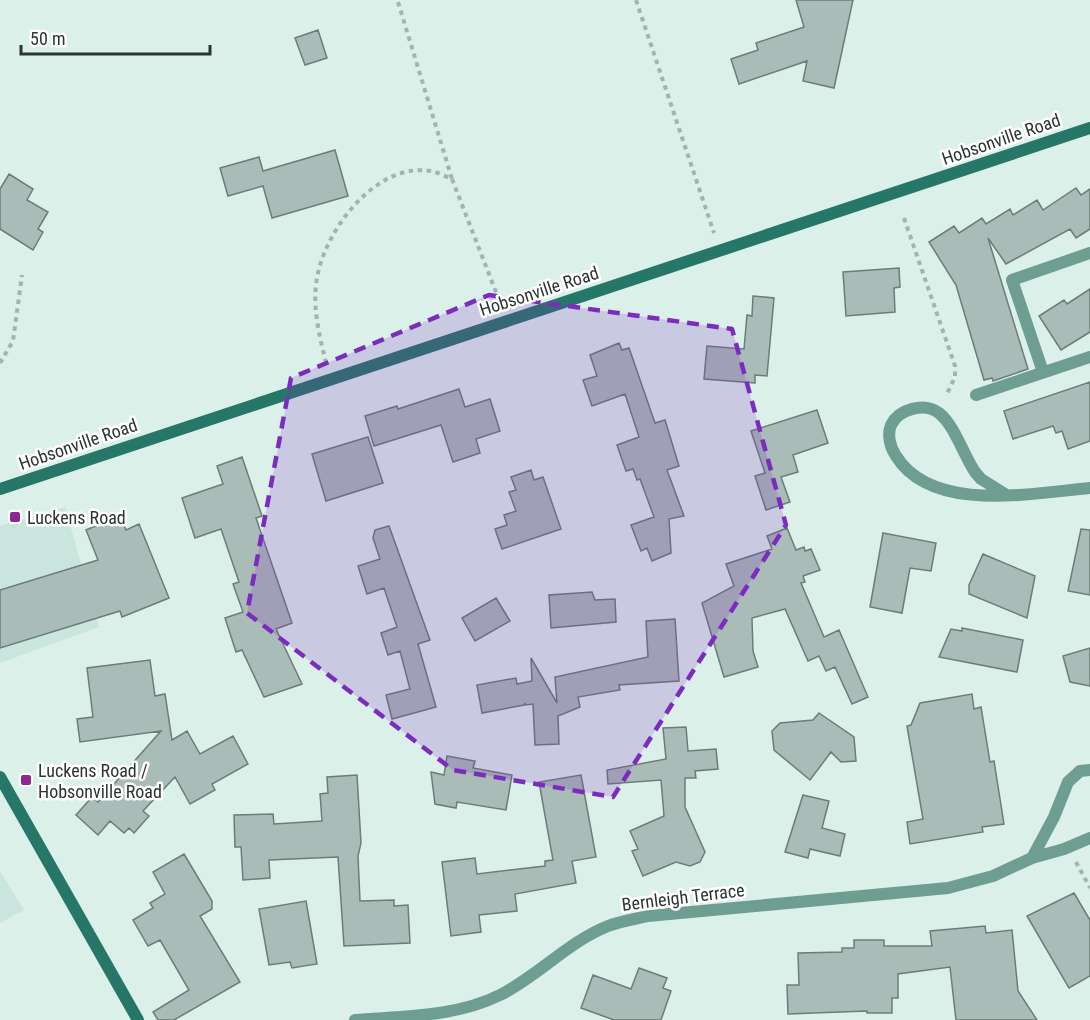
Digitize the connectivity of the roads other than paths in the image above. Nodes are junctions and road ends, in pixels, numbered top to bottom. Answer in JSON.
{"nodes":[{"id":1,"x":1090,"y":128,"type":"edge"},
{"id":2,"x":1090,"y":253,"type":"edge"},
{"id":3,"x":1090,"y":357,"type":"edge"},
{"id":4,"x":1043,"y":372,"type":"junction"},
{"id":5,"x":975,"y":395,"type":"dead end"},
{"id":6,"x":1090,"y":488,"type":"edge"},
{"id":7,"x":0,"y":489,"type":"edge"},
{"id":8,"x":1005,"y":494,"type":"junction"},
{"id":9,"x":1090,"y":770,"type":"edge"},
{"id":10,"x":0,"y":777,"type":"edge"},
{"id":11,"x":1090,"y":838,"type":"edge"},
{"id":12,"x":1032,"y":858,"type":"junction"},
{"id":13,"x":138,"y":1020,"type":"edge"},
{"id":14,"x":355,"y":1020,"type":"edge"}],
"edges":[{"from":1,"to":7,"type":"main road","name":"Hobsonville Road"},
{"from":2,"to":4,"type":"street"},
{"from":3,"to":4,"type":"street"},
{"from":4,"to":5,"type":"street"},
{"from":6,"to":8,"type":"street"},
{"from":8,"to":8,"type":"street"},
{"from":9,"to":12,"type":"street"},
{"from":10,"to":13,"type":"main road"},
{"from":11,"to":12,"type":"street","name":"Bernleigh Terrace"},
{"from":12,"to":14,"type":"street","name":"Bernleigh Terrace"}]}
